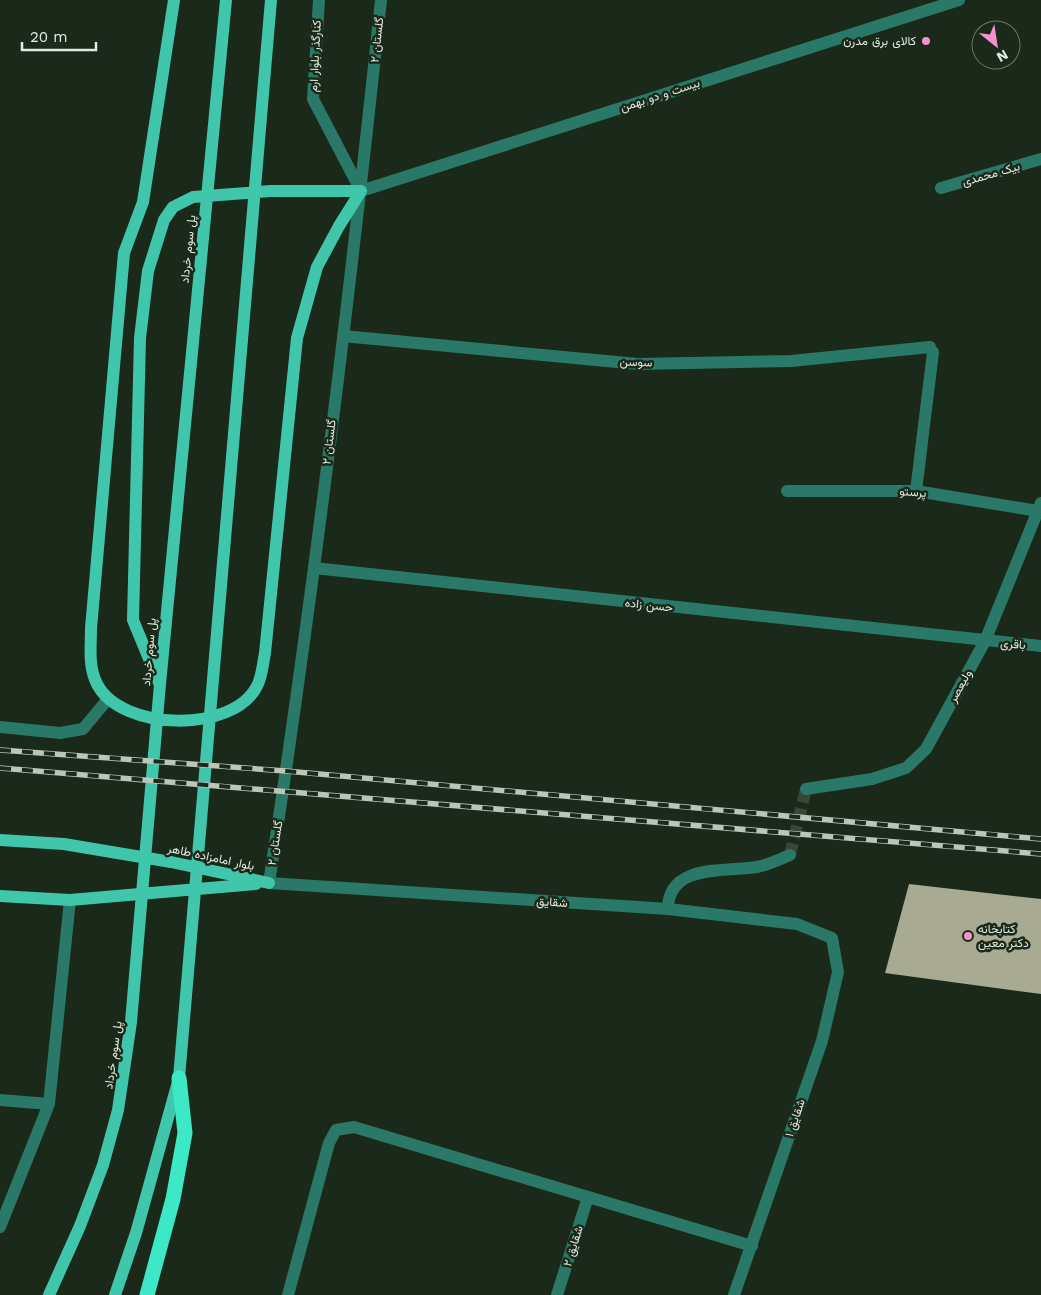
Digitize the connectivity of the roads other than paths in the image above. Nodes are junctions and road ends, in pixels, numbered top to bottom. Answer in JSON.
{"nodes":[{"id":1,"x":174,"y":0,"type":"edge"},
{"id":2,"x":226,"y":0,"type":"edge"},
{"id":3,"x":271,"y":0,"type":"edge"},
{"id":4,"x":318,"y":0,"type":"edge"},
{"id":5,"x":381,"y":0,"type":"edge"},
{"id":6,"x":959,"y":0,"type":"edge"},
{"id":7,"x":1041,"y":159,"type":"edge"},
{"id":8,"x":941,"y":188,"type":"dead end"},
{"id":9,"x":361,"y":191,"type":"junction"},
{"id":10,"x":343,"y":336,"type":"junction"},
{"id":11,"x":916,"y":490,"type":"junction"},
{"id":12,"x":787,"y":491,"type":"dead end"},
{"id":13,"x":1039,"y":507,"type":"edge"},
{"id":14,"x":314,"y":568,"type":"junction"},
{"id":15,"x":985,"y":642,"type":"junction"},
{"id":16,"x":1041,"y":646,"type":"edge"},
{"id":17,"x":160,"y":684,"type":"junction"},
{"id":18,"x":108,"y":700,"type":"junction"},
{"id":19,"x":0,"y":727,"type":"edge"},
{"id":20,"x":806,"y":789,"type":"dead end"},
{"id":21,"x":0,"y":840,"type":"edge"},
{"id":22,"x":790,"y":855,"type":"dead end"},
{"id":23,"x":269,"y":883,"type":"junction"},
{"id":24,"x":0,"y":896,"type":"edge"},
{"id":25,"x":70,"y":900,"type":"junction"},
{"id":26,"x":668,"y":909,"type":"junction"},
{"id":27,"x":832,"y":938,"type":"joint"},
{"id":28,"x":179,"y":1078,"type":"junction"},
{"id":29,"x":0,"y":1100,"type":"edge"},
{"id":30,"x":49,"y":1104,"type":"junction"},
{"id":31,"x":588,"y":1197,"type":"junction"},
{"id":32,"x":0,"y":1227,"type":"edge"},
{"id":33,"x":752,"y":1246,"type":"junction"},
{"id":34,"x":49,"y":1295,"type":"edge"},
{"id":35,"x":115,"y":1295,"type":"edge"},
{"id":36,"x":147,"y":1295,"type":"edge"},
{"id":37,"x":288,"y":1295,"type":"edge"},
{"id":38,"x":557,"y":1295,"type":"edge"},
{"id":39,"x":734,"y":1295,"type":"edge"}],
"edges":[{"from":1,"to":18,"type":"main road"},
{"from":2,"to":17,"type":"main road","name":"پل سوم خرداد"},
{"from":3,"to":28,"type":"main road"},
{"from":4,"to":9,"type":"street","name":"کنارگذر بلوار ارم"},
{"from":5,"to":9,"type":"street","name":"گلستان ۲"},
{"from":6,"to":9,"type":"street","name":"بیست و دو بهمن"},
{"from":7,"to":8,"type":"street","name":"بیک محمدی"},
{"from":9,"to":10,"type":"street","name":"گلستان ۲"},
{"from":9,"to":17,"type":"main road"},
{"from":9,"to":18,"type":"main road"},
{"from":10,"to":11,"type":"street","name":"سوسن"},
{"from":10,"to":14,"type":"street","name":"گلستان ۲"},
{"from":11,"to":12,"type":"street","name":"پرستو"},
{"from":11,"to":13,"type":"street","name":"پرستو"},
{"from":13,"to":15,"type":"street","name":"ولیعصر"},
{"from":14,"to":15,"type":"street","name":"حسن زاده"},
{"from":14,"to":23,"type":"street","name":"گلستان ۲"},
{"from":15,"to":16,"type":"street","name":"باقری"},
{"from":15,"to":20,"type":"street","name":"ولیعصر"},
{"from":17,"to":34,"type":"main road","name":"پل سوم خرداد"},
{"from":18,"to":19,"type":"street"},
{"from":21,"to":23,"type":"main road","name":"بلوار امامزاده طاهر"},
{"from":22,"to":26,"type":"street"},
{"from":23,"to":25,"type":"main road","name":"بلوار امامزاده طاهر"},
{"from":23,"to":26,"type":"street","name":"شقایق"},
{"from":24,"to":25,"type":"main road","name":"بلوار امامزاده طاهر"},
{"from":25,"to":30,"type":"street"},
{"from":26,"to":27,"type":"street","name":"شقایق"},
{"from":27,"to":33,"type":"street","name":"۱ شقایق"},
{"from":28,"to":35,"type":"main road"},
{"from":28,"to":36,"type":"highway"},
{"from":29,"to":30,"type":"street"},
{"from":30,"to":32,"type":"street"},
{"from":31,"to":33,"type":"street"},
{"from":31,"to":37,"type":"street"},
{"from":31,"to":38,"type":"street","name":"شقایق ۲"},
{"from":33,"to":39,"type":"street","name":"۱ شقایق"}]}
